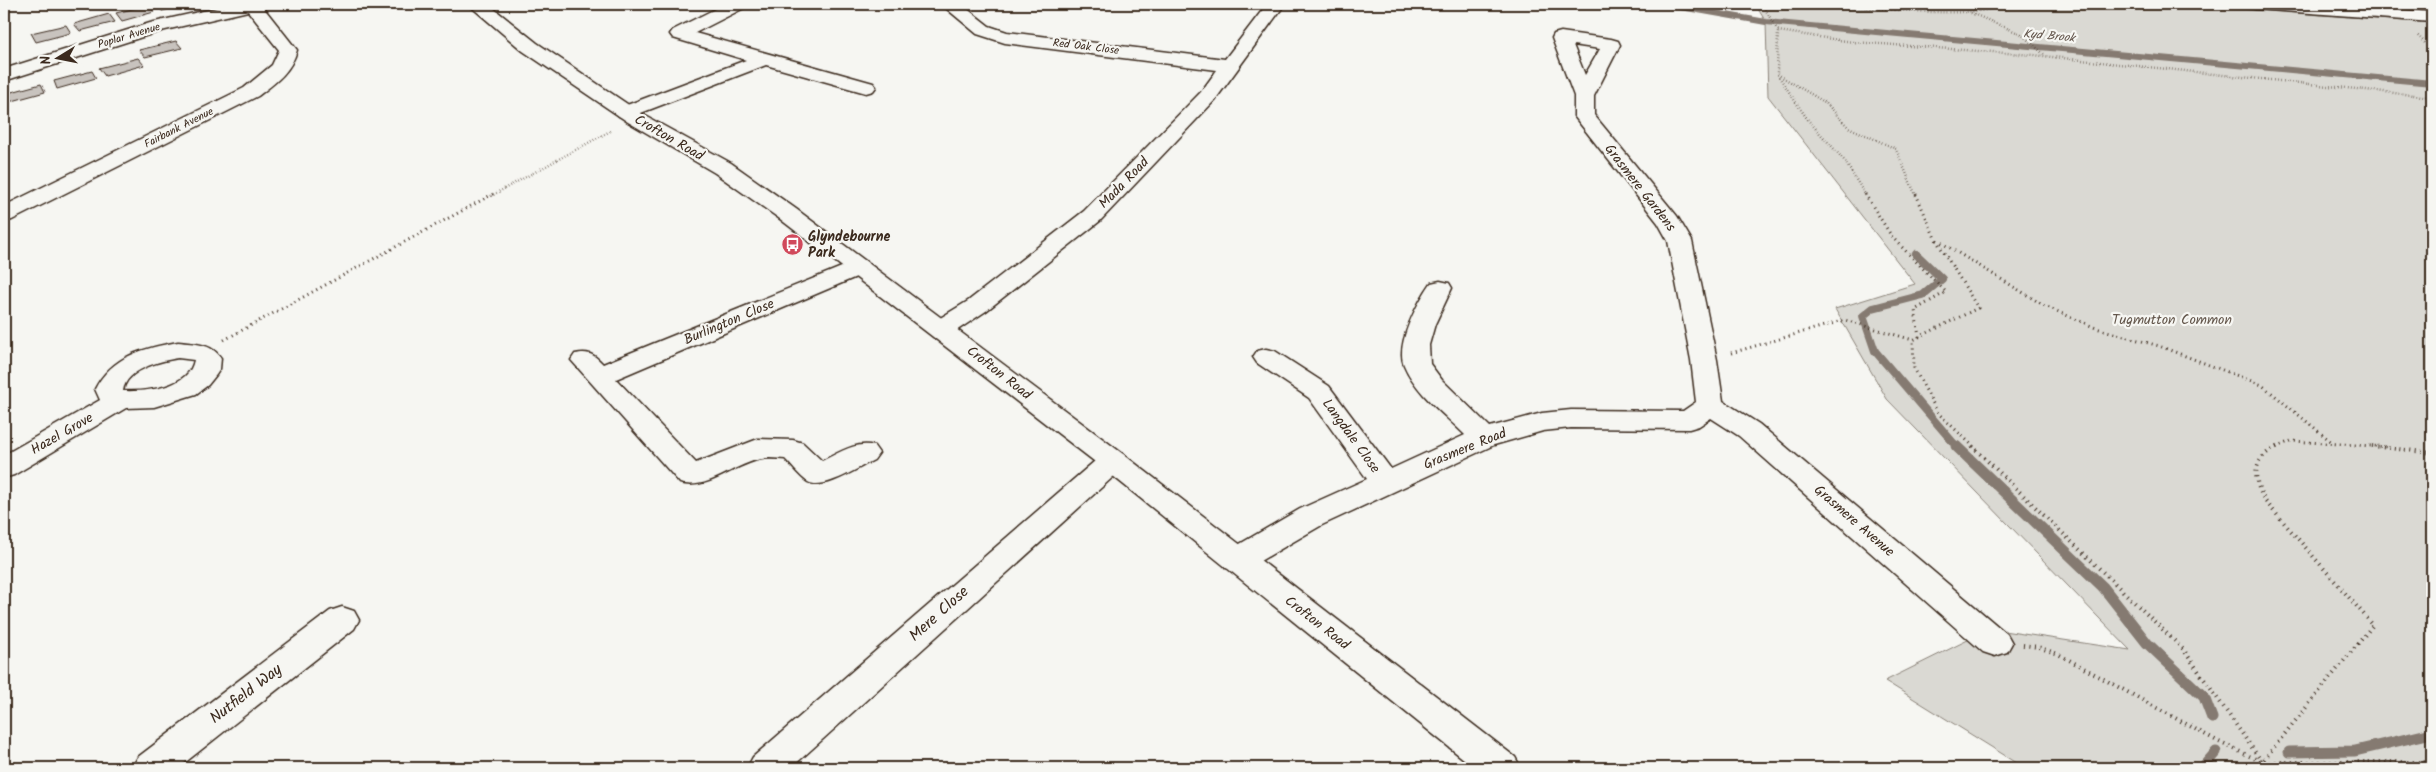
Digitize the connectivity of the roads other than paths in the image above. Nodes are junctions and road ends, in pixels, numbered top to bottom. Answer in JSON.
{"nodes":[{"id":1,"x":254,"y":4,"type":"edge"},
{"id":2,"x":477,"y":4,"type":"edge"},
{"id":3,"x":738,"y":4,"type":"edge"},
{"id":4,"x":950,"y":4,"type":"edge"},
{"id":5,"x":1276,"y":4,"type":"edge"},
{"id":6,"x":2266,"y":4,"type":"edge"},
{"id":7,"x":2432,"y":17,"type":"edge"},
{"id":8,"x":765,"y":59,"type":"junction"},
{"id":9,"x":1232,"y":66,"type":"junction"},
{"id":10,"x":4,"y":75,"type":"edge"},
{"id":11,"x":866,"y":87,"type":"dead end"},
{"id":12,"x":1584,"y":96,"type":"junction"},
{"id":13,"x":630,"y":115,"type":"junction"},
{"id":14,"x":4,"y":215,"type":"edge"},
{"id":15,"x":859,"y":267,"type":"junction"},
{"id":16,"x":1440,"y":288,"type":"dead end"},
{"id":17,"x":941,"y":329,"type":"junction"},
{"id":18,"x":1266,"y":357,"type":"dead end"},
{"id":19,"x":120,"y":400,"type":"junction"},
{"id":20,"x":1710,"y":405,"type":"junction"},
{"id":21,"x":1484,"y":438,"type":"junction"},
{"id":22,"x":864,"y":452,"type":"dead end"},
{"id":23,"x":1113,"y":461,"type":"junction"},
{"id":24,"x":4,"y":468,"type":"edge"},
{"id":25,"x":1386,"y":483,"type":"junction"},
{"id":26,"x":1236,"y":560,"type":"junction"},
{"id":27,"x":342,"y":620,"type":"dead end"},
{"id":28,"x":1995,"y":643,"type":"road end"},
{"id":29,"x":151,"y":768,"type":"edge"},
{"id":30,"x":766,"y":768,"type":"edge"},
{"id":31,"x":1502,"y":768,"type":"edge"}],
"edges":[{"from":1,"to":10,"type":"street","name":"Poplar Avenue"},
{"from":1,"to":14,"type":"street","name":"Fairbank Avenue"},
{"from":2,"to":13,"type":"street","name":"Crofton Road"},
{"from":3,"to":8,"type":"street"},
{"from":4,"to":9,"type":"street","name":"Red Oak Close"},
{"from":5,"to":9,"type":"street","name":"Mada Road"},
{"from":6,"to":7,"type":"street"},
{"from":8,"to":11,"type":"street"},
{"from":8,"to":13,"type":"street"},
{"from":9,"to":17,"type":"street","name":"Mada Road"},
{"from":12,"to":12,"type":"street","name":"Grasmere Gardens"},
{"from":12,"to":20,"type":"street","name":"Grasmere Gardens"},
{"from":13,"to":15,"type":"street","name":"Crofton Road"},
{"from":15,"to":17,"type":"street","name":"Crofton Road"},
{"from":15,"to":22,"type":"street","name":"Burlington Close"},
{"from":16,"to":21,"type":"street"},
{"from":17,"to":23,"type":"street","name":"Crofton Road"},
{"from":18,"to":25,"type":"street","name":"Langdale Close"},
{"from":19,"to":19,"type":"street"},
{"from":19,"to":24,"type":"street","name":"Hazel Grove"},
{"from":20,"to":21,"type":"street","name":"Grasmere Road"},
{"from":20,"to":28,"type":"street","name":"Grasmere Avenue"},
{"from":21,"to":25,"type":"street","name":"Grasmere Road"},
{"from":23,"to":26,"type":"street","name":"Crofton Road"},
{"from":23,"to":30,"type":"street","name":"Mere Close"},
{"from":25,"to":26,"type":"street","name":"Grasmere Road"},
{"from":26,"to":31,"type":"street","name":"Crofton Road"},
{"from":27,"to":29,"type":"street","name":"Nutfield Way"}]}
